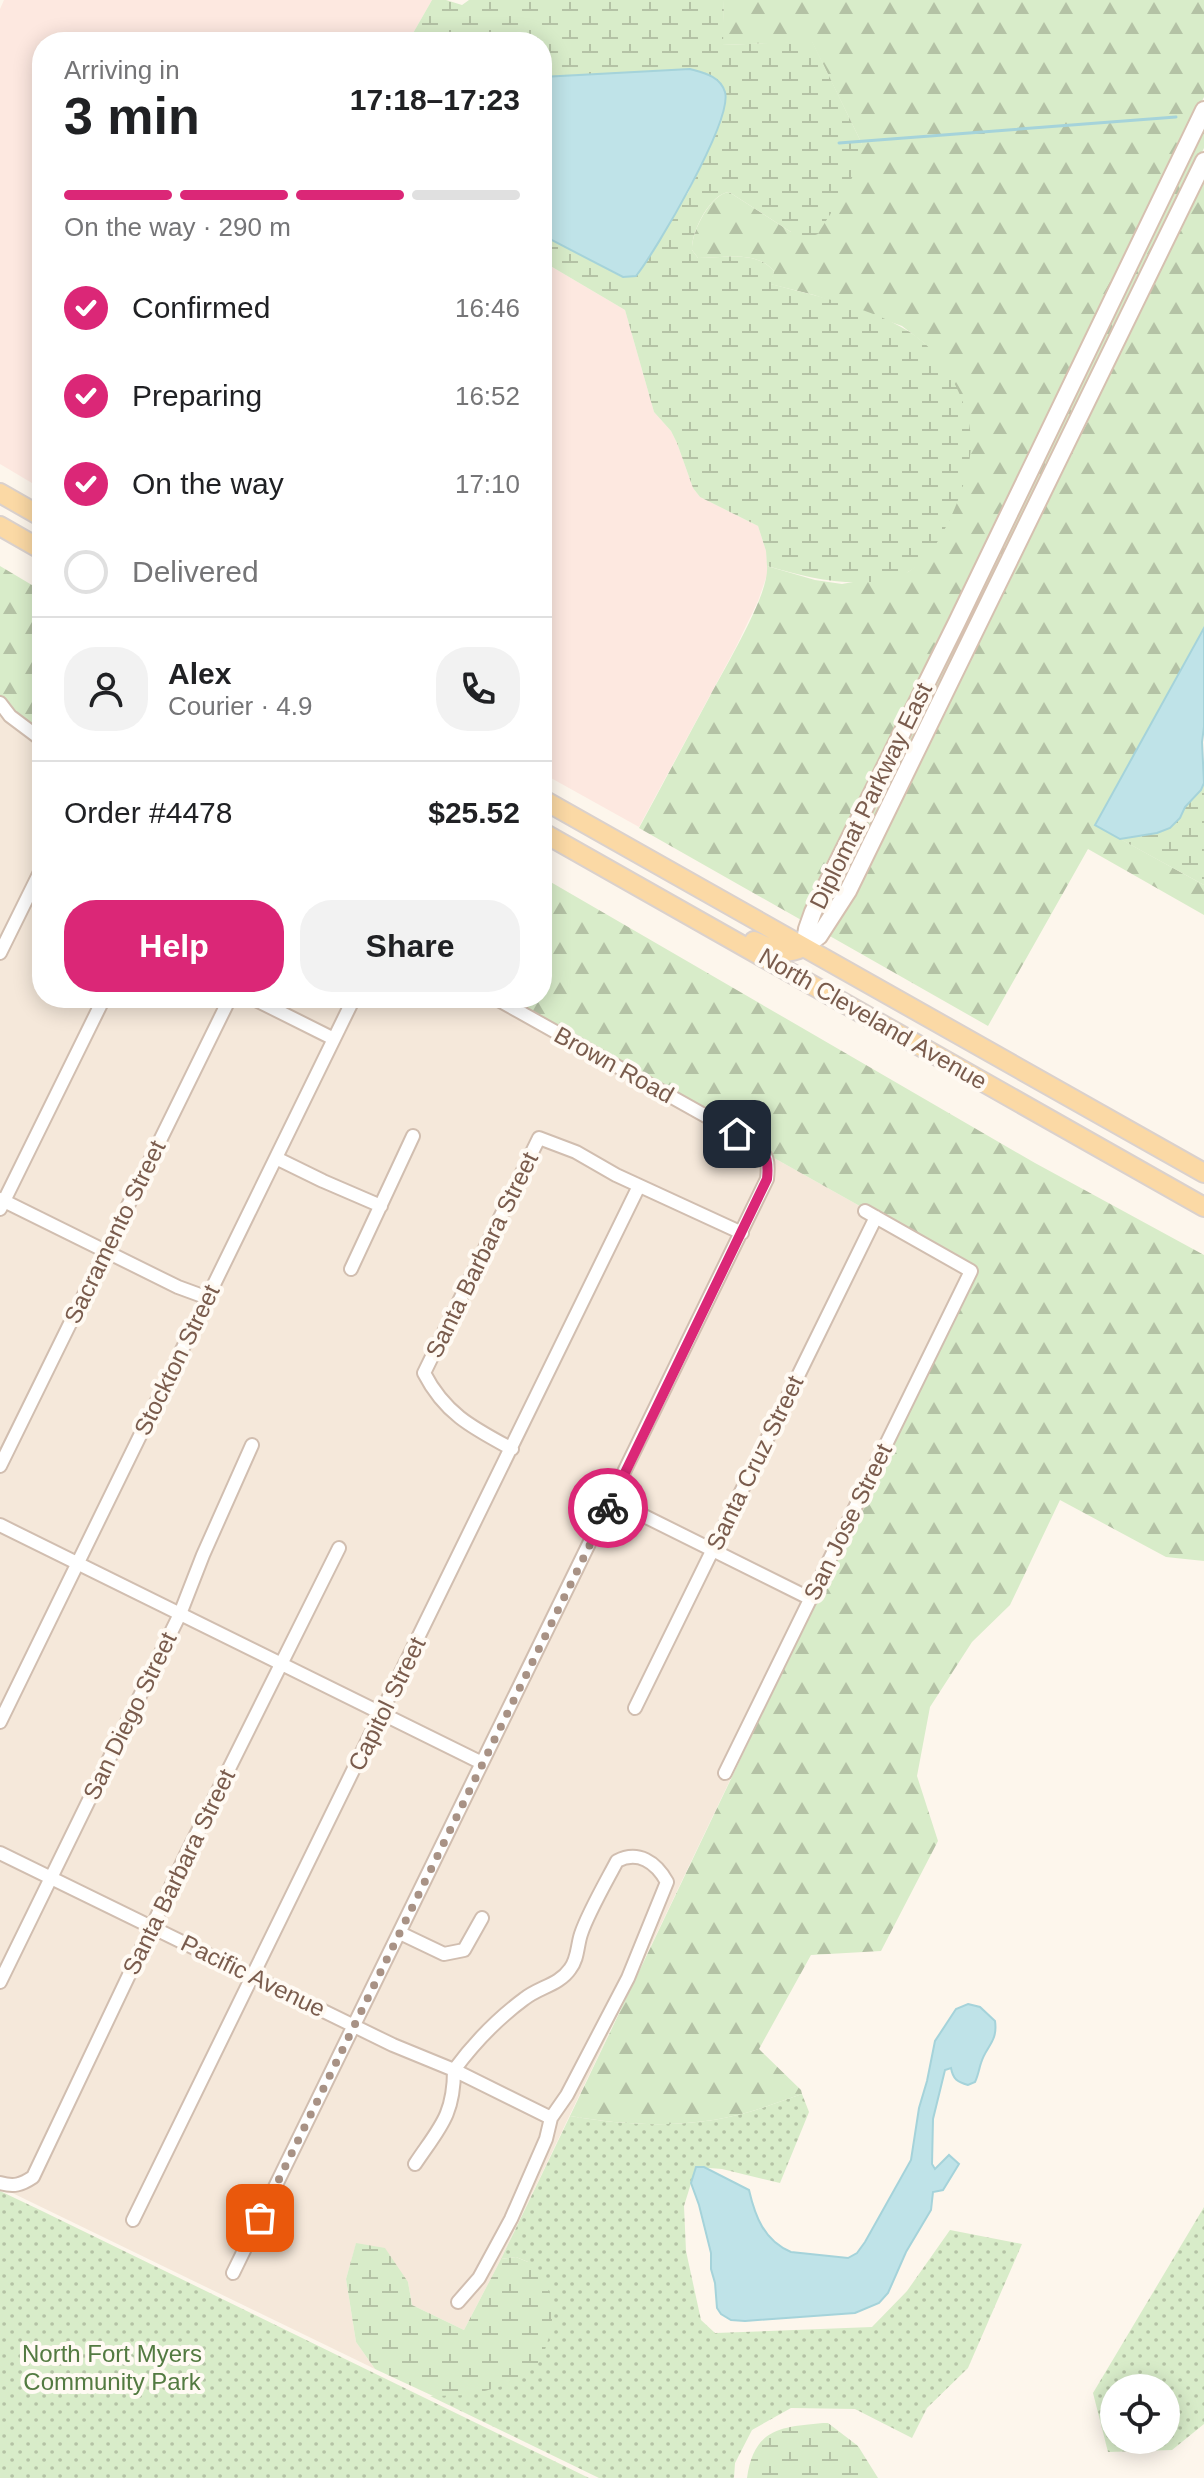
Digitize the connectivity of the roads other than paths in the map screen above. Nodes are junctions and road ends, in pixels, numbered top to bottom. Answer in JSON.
{"nodes":[{"id":1,"x":1204,"y":110,"type":"edge"},
{"id":2,"x":1204,"y":161,"type":"edge"},
{"id":3,"x":0,"y":493,"type":"edge"},
{"id":4,"x":32,"y":511,"type":"edge"},
{"id":5,"x":0,"y":525,"type":"edge"},
{"id":6,"x":32,"y":538,"type":"edge"},
{"id":7,"x":32,"y":544,"type":"edge"},
{"id":8,"x":1,"y":707,"type":"edge"},
{"id":9,"x":32,"y":732,"type":"edge"},
{"id":10,"x":552,"y":805,"type":"edge"},
{"id":11,"x":552,"y":838,"type":"edge"},
{"id":12,"x":32,"y":888,"type":"edge"},
{"id":13,"x":683,"y":912,"type":"junction"},
{"id":14,"x":804,"y":947,"type":"junction"},
{"id":15,"x":0,"y":953,"type":"edge"},
{"id":16,"x":99,"y":1008,"type":"edge"},
{"id":17,"x":225,"y":1008,"type":"edge"},
{"id":18,"x":272,"y":1008,"type":"edge"},
{"id":19,"x":349,"y":1008,"type":"edge"},
{"id":20,"x":513,"y":1008,"type":"edge"},
{"id":21,"x":334,"y":1039,"type":"junction"},
{"id":22,"x":1020,"y":1103,"type":"junction"},
{"id":23,"x":413,"y":1136,"type":"dead end"},
{"id":24,"x":276,"y":1158,"type":"junction"},
{"id":25,"x":1204,"y":1173,"type":"edge"},
{"id":26,"x":639,"y":1186,"type":"junction"},
{"id":27,"x":1,"y":1203,"type":"edge"},
{"id":28,"x":381,"y":1206,"type":"junction"},
{"id":29,"x":1204,"y":1207,"type":"edge"},
{"id":30,"x":870,"y":1214,"type":"joint"},
{"id":31,"x":742,"y":1233,"type":"junction"},
{"id":32,"x":105,"y":1251,"type":"junction"},
{"id":33,"x":351,"y":1269,"type":"dead end"},
{"id":34,"x":208,"y":1298,"type":"junction"},
{"id":35,"x":252,"y":1445,"type":"dead end"},
{"id":36,"x":512,"y":1449,"type":"junction"},
{"id":37,"x":0,"y":1466,"type":"edge"},
{"id":38,"x":612,"y":1500,"type":"junction"},
{"id":39,"x":0,"y":1525,"type":"edge"},
{"id":40,"x":339,"y":1548,"type":"dead end"},
{"id":41,"x":713,"y":1549,"type":"junction"},
{"id":42,"x":78,"y":1563,"type":"junction"},
{"id":43,"x":811,"y":1599,"type":"junction"},
{"id":44,"x":180,"y":1614,"type":"junction"},
{"id":45,"x":282,"y":1665,"type":"junction"},
{"id":46,"x":635,"y":1708,"type":"dead end"},
{"id":47,"x":382,"y":1713,"type":"junction"},
{"id":48,"x":0,"y":1722,"type":"edge"},
{"id":49,"x":482,"y":1763,"type":"junction"},
{"id":50,"x":725,"y":1773,"type":"dead end"},
{"id":51,"x":0,"y":1853,"type":"edge"},
{"id":52,"x":51,"y":1878,"type":"junction"},
{"id":53,"x":482,"y":1918,"type":"dead end"},
{"id":54,"x":151,"y":1927,"type":"junction"},
{"id":55,"x":400,"y":1933,"type":"junction"},
{"id":56,"x":253,"y":1976,"type":"junction"},
{"id":57,"x":0,"y":1982,"type":"edge"},
{"id":58,"x":353,"y":2025,"type":"junction"},
{"id":59,"x":454,"y":2070,"type":"junction"},
{"id":60,"x":551,"y":2118,"type":"junction"},
{"id":61,"x":415,"y":2164,"type":"dead end"},
{"id":62,"x":6,"y":2184,"type":"edge"},
{"id":63,"x":133,"y":2220,"type":"dead end"},
{"id":64,"x":233,"y":2273,"type":"dead end"},
{"id":65,"x":458,"y":2302,"type":"dead end"}],
"edges":[{"from":1,"to":14,"type":"main road","name":"Diplomat Parkway East"},
{"from":2,"to":14,"type":"main road","name":"Diplomat Parkway East"},
{"from":3,"to":4,"type":"main road"},
{"from":5,"to":6,"type":"main road"},
{"from":5,"to":7,"type":"main road"},
{"from":8,"to":9,"type":"street"},
{"from":10,"to":14,"type":"main road","name":"North Cleveland Avenue"},
{"from":11,"to":13,"type":"main road","name":"North Cleveland Avenue"},
{"from":12,"to":15,"type":"street"},
{"from":13,"to":14,"type":"main road"},
{"from":13,"to":22,"type":"main road","name":"North Cleveland Avenue"},
{"from":14,"to":22,"type":"main road"},
{"from":14,"to":25,"type":"main road","name":"North Cleveland Avenue"},
{"from":16,"to":27,"type":"street"},
{"from":17,"to":32,"type":"street","name":"Sacramento Street"},
{"from":18,"to":21,"type":"street"},
{"from":19,"to":21,"type":"street","name":"Stockton Street"},
{"from":20,"to":31,"type":"street","name":"Brown Road"},
{"from":21,"to":24,"type":"street","name":"Stockton Street"},
{"from":22,"to":29,"type":"main road","name":"North Cleveland Avenue"},
{"from":23,"to":28,"type":"street"},
{"from":24,"to":28,"type":"street"},
{"from":24,"to":34,"type":"street","name":"Stockton Street"},
{"from":26,"to":31,"type":"street"},
{"from":26,"to":36,"type":"street","name":"Capitol Street"},
{"from":26,"to":36,"type":"street","name":"Santa Barbara Street"},
{"from":27,"to":32,"type":"street"},
{"from":28,"to":33,"type":"street"},
{"from":30,"to":41,"type":"street","name":"Santa Cruz Street"},
{"from":30,"to":43,"type":"street","name":"San Jose Street"},
{"from":31,"to":38,"type":"street"},
{"from":32,"to":34,"type":"street"},
{"from":32,"to":37,"type":"street","name":"Sacramento Street"},
{"from":34,"to":42,"type":"street","name":"Stockton Street"},
{"from":35,"to":44,"type":"street","name":"San Diego Street"},
{"from":36,"to":47,"type":"street","name":"Capitol Street"},
{"from":38,"to":41,"type":"street"},
{"from":38,"to":49,"type":"street"},
{"from":39,"to":42,"type":"street"},
{"from":40,"to":45,"type":"street","name":"Santa Barbara Street"},
{"from":41,"to":43,"type":"street"},
{"from":41,"to":46,"type":"street","name":"Santa Cruz Street"},
{"from":42,"to":44,"type":"street"},
{"from":42,"to":48,"type":"street","name":"Stockton Street"},
{"from":43,"to":50,"type":"street","name":"San Jose Street"},
{"from":44,"to":45,"type":"street"},
{"from":44,"to":52,"type":"street","name":"San Diego Street"},
{"from":45,"to":47,"type":"street"},
{"from":45,"to":54,"type":"street","name":"Santa Barbara Street"},
{"from":47,"to":49,"type":"street"},
{"from":47,"to":56,"type":"street","name":"Capitol Street"},
{"from":49,"to":55,"type":"street"},
{"from":51,"to":52,"type":"street","name":"Pacific Avenue"},
{"from":52,"to":54,"type":"street","name":"Pacific Avenue"},
{"from":52,"to":57,"type":"street","name":"San Diego Street"},
{"from":53,"to":55,"type":"street"},
{"from":54,"to":56,"type":"street","name":"Pacific Avenue"},
{"from":54,"to":62,"type":"street","name":"Santa Barbara Street"},
{"from":55,"to":58,"type":"street"},
{"from":56,"to":58,"type":"street","name":"Pacific Avenue"},
{"from":56,"to":63,"type":"street","name":"Capitol Street"},
{"from":58,"to":59,"type":"street","name":"Pacific Avenue"},
{"from":58,"to":64,"type":"street"},
{"from":59,"to":60,"type":"street","name":"Pacific Avenue"},
{"from":59,"to":60,"type":"street"},
{"from":59,"to":61,"type":"street"},
{"from":60,"to":65,"type":"street"}]}
